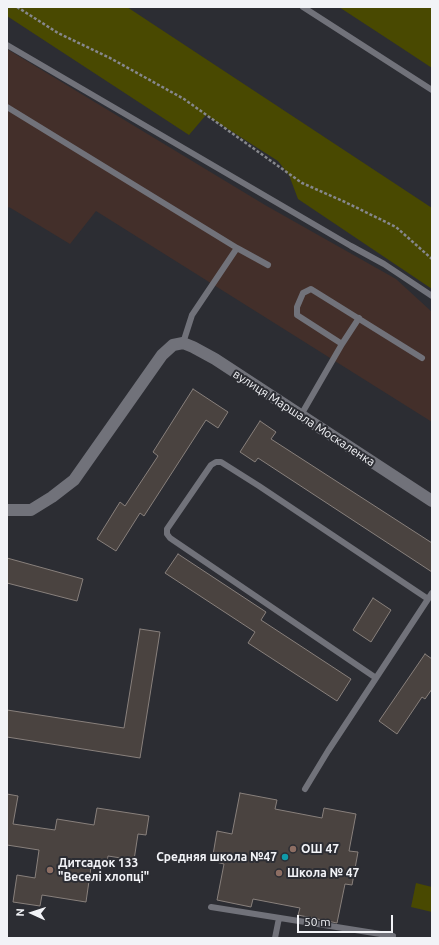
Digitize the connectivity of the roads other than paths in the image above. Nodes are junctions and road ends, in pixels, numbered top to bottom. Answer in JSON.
{"nodes":[{"id":1,"x":303,"y":7,"type":"edge"},
{"id":2,"x":7,"y":45,"type":"edge"},
{"id":3,"x":432,"y":90,"type":"edge"},
{"id":4,"x":7,"y":107,"type":"edge"},
{"id":5,"x":237,"y":248,"type":"junction"},
{"id":6,"x":268,"y":265,"type":"dead end"},
{"id":7,"x":432,"y":296,"type":"edge"},
{"id":8,"x":359,"y":318,"type":"junction"},
{"id":9,"x":178,"y":344,"type":"junction"},
{"id":10,"x":342,"y":344,"type":"junction"},
{"id":11,"x":422,"y":358,"type":"dead end"},
{"id":12,"x":301,"y":415,"type":"junction"},
{"id":13,"x":432,"y":501,"type":"edge"},
{"id":14,"x":7,"y":510,"type":"edge"},
{"id":15,"x":430,"y":596,"type":"edge"},
{"id":16,"x":376,"y":678,"type":"junction"},
{"id":17,"x":305,"y":789,"type":"dead end"},
{"id":18,"x":211,"y":907,"type":"dead end"},
{"id":19,"x":279,"y":918,"type":"junction"},
{"id":20,"x":393,"y":936,"type":"dead end"},
{"id":21,"x":275,"y":938,"type":"edge"}],
"edges":[{"from":1,"to":3,"type":"lane"},
{"from":2,"to":7,"type":"lane"},
{"from":4,"to":5,"type":"lane"},
{"from":5,"to":6,"type":"lane"},
{"from":5,"to":9,"type":"lane"},
{"from":8,"to":10,"type":"lane"},
{"from":8,"to":10,"type":"lane"},
{"from":8,"to":11,"type":"lane"},
{"from":9,"to":12,"type":"street","name":"вулиця Маршала Москаленка"},
{"from":9,"to":14,"type":"street"},
{"from":10,"to":12,"type":"lane"},
{"from":12,"to":13,"type":"street","name":"вулиця Маршала Москаленка"},
{"from":15,"to":16,"type":"lane"},
{"from":15,"to":16,"type":"lane"},
{"from":16,"to":17,"type":"lane"},
{"from":18,"to":19,"type":"lane"},
{"from":19,"to":20,"type":"lane"},
{"from":19,"to":21,"type":"lane"}]}
